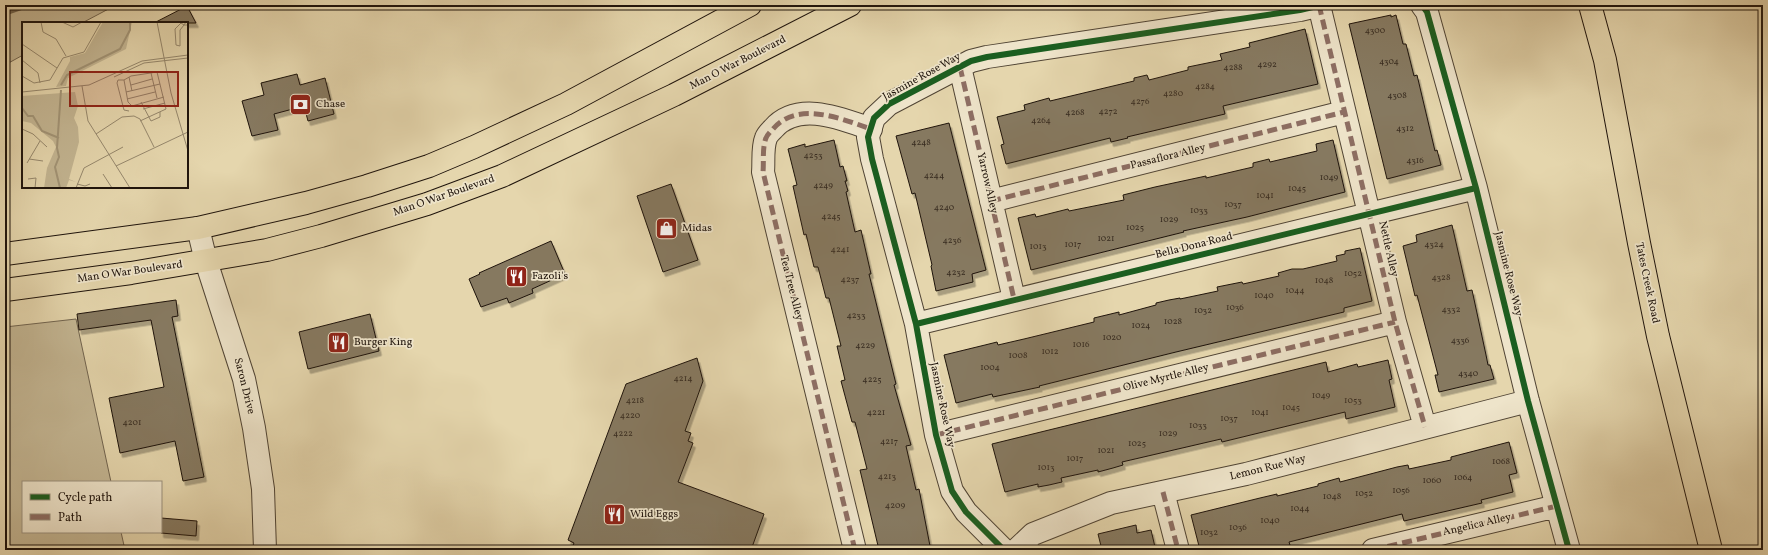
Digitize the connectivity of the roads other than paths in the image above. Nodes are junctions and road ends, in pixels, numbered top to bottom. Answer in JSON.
{"nodes":[{"id":1,"x":750,"y":5,"type":"edge"},
{"id":2,"x":850,"y":5,"type":"edge"},
{"id":3,"x":1320,"y":5,"type":"edge"},
{"id":4,"x":1422,"y":5,"type":"edge"},
{"id":5,"x":1592,"y":8,"type":"edge"},
{"id":6,"x":960,"y":67,"type":"junction"},
{"id":7,"x":1344,"y":112,"type":"junction"},
{"id":8,"x":871,"y":129,"type":"junction"},
{"id":9,"x":1476,"y":188,"type":"junction"},
{"id":10,"x":991,"y":201,"type":"junction"},
{"id":11,"x":1370,"y":214,"type":"junction"},
{"id":12,"x":198,"y":228,"type":"junction"},
{"id":13,"x":5,"y":254,"type":"edge"},
{"id":14,"x":206,"y":261,"type":"junction"},
{"id":15,"x":5,"y":290,"type":"edge"},
{"id":16,"x":1014,"y":299,"type":"junction"},
{"id":17,"x":1395,"y":322,"type":"junction"},
{"id":18,"x":916,"y":324,"type":"junction"},
{"id":19,"x":1528,"y":401,"type":"junction"},
{"id":20,"x":1425,"y":427,"type":"junction"},
{"id":21,"x":936,"y":435,"type":"junction"},
{"id":22,"x":1163,"y":492,"type":"junction"},
{"id":23,"x":1557,"y":506,"type":"junction"},
{"id":24,"x":265,"y":550,"type":"edge"},
{"id":25,"x":855,"y":550,"type":"edge"},
{"id":26,"x":1004,"y":550,"type":"edge"},
{"id":27,"x":1016,"y":550,"type":"edge"},
{"id":28,"x":1178,"y":550,"type":"edge"},
{"id":29,"x":1373,"y":550,"type":"edge"},
{"id":30,"x":1569,"y":550,"type":"edge"},
{"id":31,"x":1711,"y":550,"type":"edge"}],
"edges":[{"from":1,"to":12,"type":"main road"},
{"from":2,"to":14,"type":"main road","name":"Man O War Boulevard"},
{"from":3,"to":6,"type":"street","name":"Jasmine Rose Way"},
{"from":3,"to":7,"type":"street","name":"Nettle Alley"},
{"from":4,"to":9,"type":"street","name":"Jasmine Rose Way"},
{"from":5,"to":31,"type":"main road","name":"Tates Creek Road"},
{"from":6,"to":8,"type":"street","name":"Jasmine Rose Way"},
{"from":6,"to":10,"type":"street","name":"Yarrow Alley"},
{"from":7,"to":10,"type":"street","name":"Passaflora Alley"},
{"from":7,"to":11,"type":"street","name":"Nettle Alley"},
{"from":8,"to":18,"type":"street","name":"Jasmine Rose Way"},
{"from":8,"to":25,"type":"street","name":"Tea Tree Alley"},
{"from":9,"to":11,"type":"street","name":"Bella Dona Road"},
{"from":9,"to":19,"type":"street","name":"Jasmine Rose Way"},
{"from":10,"to":16,"type":"street","name":"Yarrow Alley"},
{"from":11,"to":16,"type":"street","name":"Bella Dona Road"},
{"from":11,"to":17,"type":"street","name":"Nettle Alley"},
{"from":12,"to":13,"type":"main road"},
{"from":12,"to":14,"type":"street","name":"Saron Drive"},
{"from":14,"to":15,"type":"main road","name":"Man O War Boulevard"},
{"from":14,"to":24,"type":"street","name":"Saron Drive"},
{"from":16,"to":18,"type":"street","name":"Bella Dona Road"},
{"from":17,"to":20,"type":"street","name":"Nettle Alley"},
{"from":17,"to":21,"type":"street","name":"Olive Myrtle Alley"},
{"from":18,"to":21,"type":"street","name":"Jasmine Rose Way"},
{"from":19,"to":20,"type":"street","name":"Lemon Rue Way"},
{"from":19,"to":23,"type":"street","name":"Jasmine Rose Way"},
{"from":20,"to":22,"type":"street","name":"Lemon Rue Way"},
{"from":21,"to":26,"type":"street","name":"Jasmine Rose Way"},
{"from":22,"to":27,"type":"street","name":"Lemon Rue Way"},
{"from":22,"to":28,"type":"street"},
{"from":23,"to":29,"type":"street","name":"Angelica Alley"},
{"from":23,"to":30,"type":"street","name":"Jasmine Rose Way"}]}
